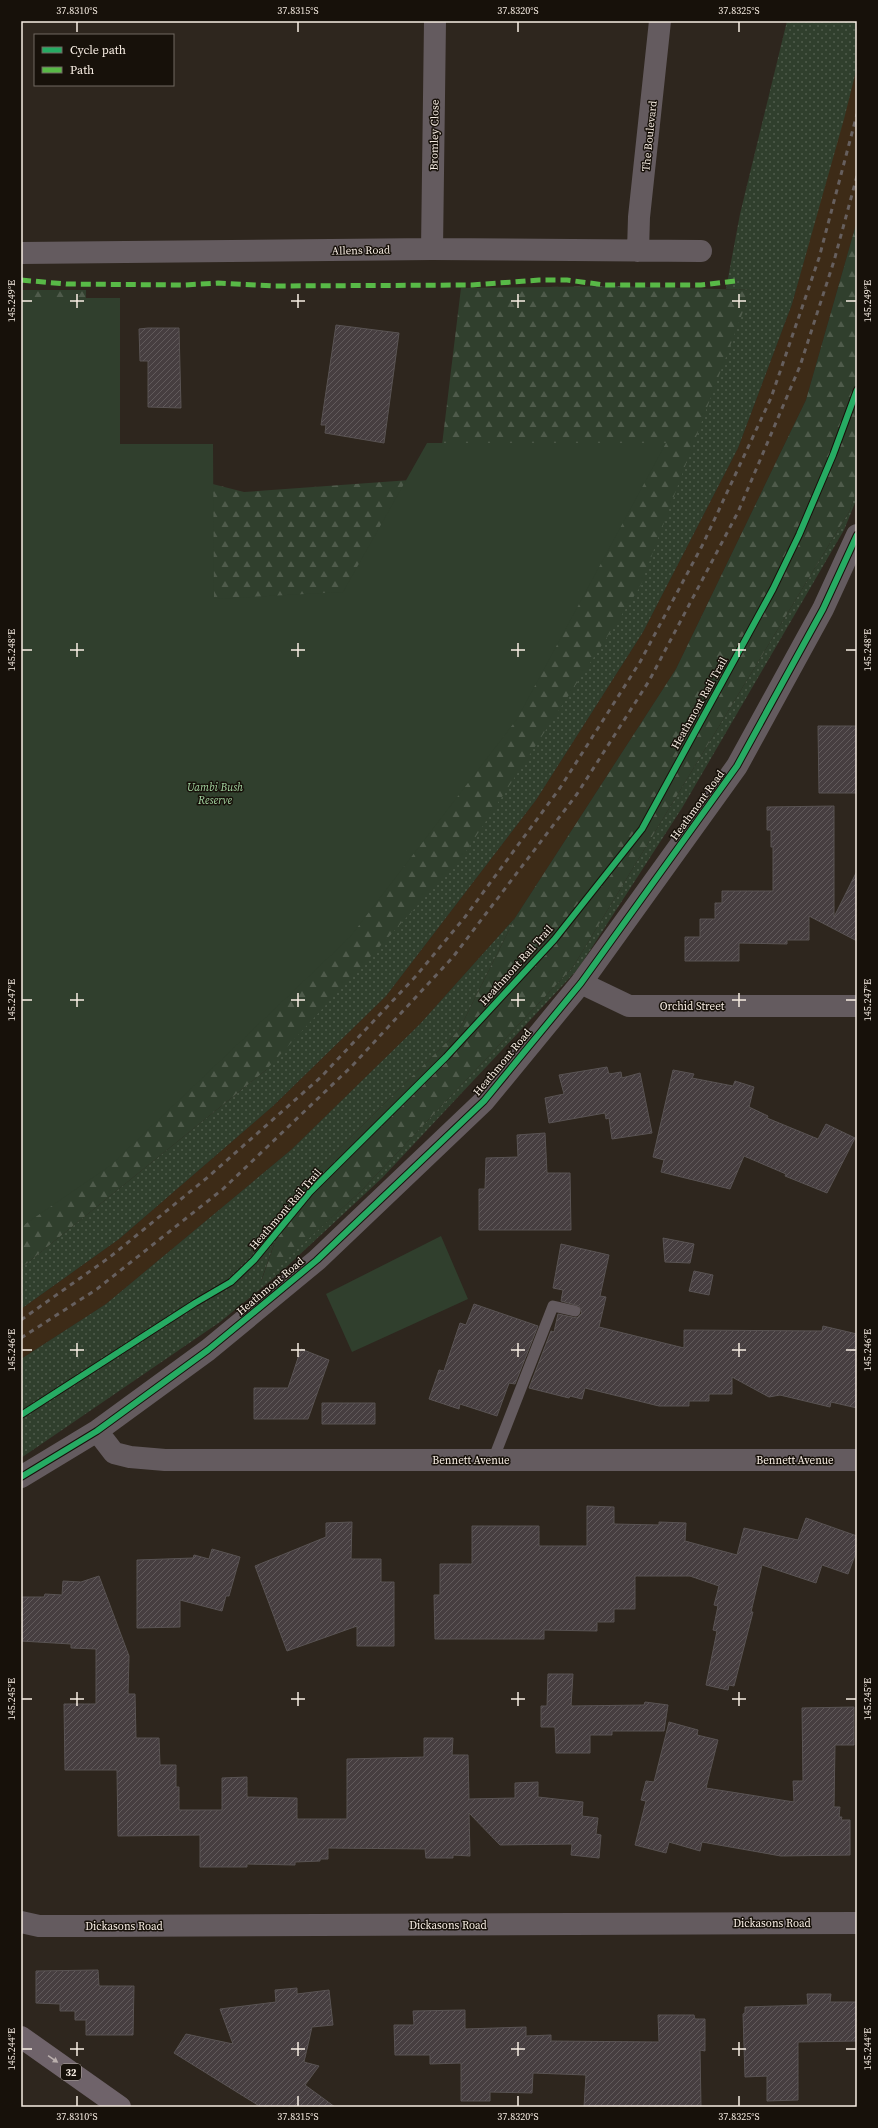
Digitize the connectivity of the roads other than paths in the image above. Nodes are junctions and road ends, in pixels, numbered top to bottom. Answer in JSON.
{"nodes":[{"id":1,"x":435,"y":21,"type":"edge"},
{"id":2,"x":660,"y":21,"type":"edge"},
{"id":3,"x":432,"y":249,"type":"junction"},
{"id":4,"x":638,"y":251,"type":"junction"},
{"id":5,"x":701,"y":251,"type":"dead end"},
{"id":6,"x":21,"y":253,"type":"edge"},
{"id":7,"x":857,"y":535,"type":"edge"},
{"id":8,"x":851,"y":563,"type":"edge"},
{"id":9,"x":581,"y":983,"type":"junction"},
{"id":10,"x":857,"y":1006,"type":"edge"},
{"id":11,"x":575,"y":1311,"type":"dead end"},
{"id":12,"x":97,"y":1431,"type":"junction"},
{"id":13,"x":492,"y":1460,"type":"junction"},
{"id":14,"x":857,"y":1460,"type":"edge"},
{"id":15,"x":21,"y":1477,"type":"edge"},
{"id":16,"x":857,"y":1923,"type":"edge"},
{"id":17,"x":27,"y":1927,"type":"edge"},
{"id":18,"x":21,"y":2037,"type":"edge"},
{"id":19,"x":120,"y":2107,"type":"edge"}],
"edges":[{"from":1,"to":3,"type":"street","name":"Bromley Close"},
{"from":2,"to":4,"type":"street","name":"The Boulevard"},
{"from":3,"to":4,"type":"street","name":"Allens Road"},
{"from":3,"to":6,"type":"street","name":"Allens Road"},
{"from":4,"to":5,"type":"street","name":"Allens Road"},
{"from":7,"to":8,"type":"street","name":"Heathmont Road"},
{"from":8,"to":9,"type":"street","name":"Heathmont Road"},
{"from":9,"to":10,"type":"street","name":"Orchid Street"},
{"from":9,"to":12,"type":"street","name":"Heathmont Road"},
{"from":11,"to":13,"type":"lane"},
{"from":12,"to":13,"type":"street","name":"Bennett Avenue"},
{"from":12,"to":15,"type":"street","name":"Heathmont Road"},
{"from":13,"to":14,"type":"street","name":"Bennett Avenue"},
{"from":16,"to":17,"type":"street","name":"Dickasons Road"},
{"from":18,"to":19,"type":"main road","number":"32","one_way":true}]}
